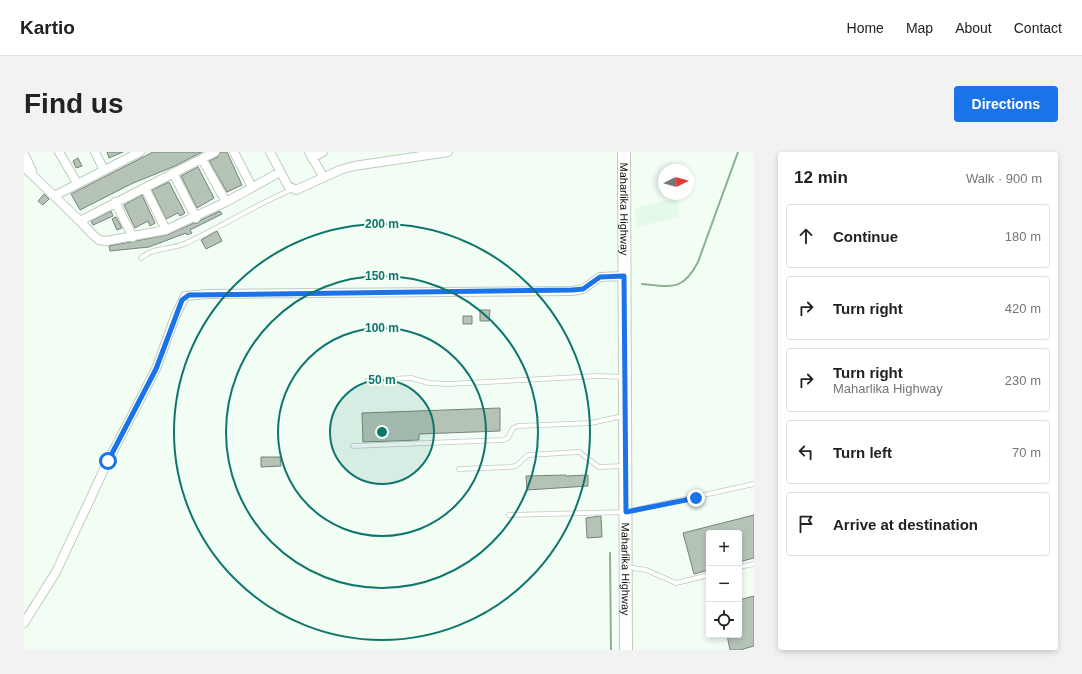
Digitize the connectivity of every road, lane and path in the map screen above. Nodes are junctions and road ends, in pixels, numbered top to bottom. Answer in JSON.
{"nodes":[{"id":1,"x":59,"y":152,"type":"edge"},
{"id":2,"x":94,"y":152,"type":"edge"},
{"id":3,"x":140,"y":152,"type":"edge"},
{"id":4,"x":215,"y":152,"type":"edge"},
{"id":5,"x":234,"y":152,"type":"edge"},
{"id":6,"x":270,"y":152,"type":"edge"},
{"id":7,"x":323,"y":152,"type":"edge"},
{"id":8,"x":448,"y":152,"type":"edge"},
{"id":9,"x":624,"y":152,"type":"edge"},
{"id":10,"x":24,"y":154,"type":"edge"},
{"id":11,"x":131,"y":154,"type":"edge"},
{"id":12,"x":412,"y":154,"type":"edge"},
{"id":13,"x":311,"y":155,"type":"edge"},
{"id":14,"x":202,"y":159,"type":"junction"},
{"id":15,"x":24,"y":167,"type":"edge"},
{"id":16,"x":104,"y":170,"type":"junction"},
{"id":17,"x":280,"y":172,"type":"junction"},
{"id":18,"x":173,"y":173,"type":"junction"},
{"id":19,"x":34,"y":177,"type":"junction"},
{"id":20,"x":324,"y":178,"type":"junction"},
{"id":21,"x":77,"y":184,"type":"junction"},
{"id":22,"x":252,"y":187,"type":"junction"},
{"id":23,"x":145,"y":188,"type":"junction"},
{"id":24,"x":293,"y":189,"type":"junction"},
{"id":25,"x":54,"y":196,"type":"junction"},
{"id":26,"x":115,"y":202,"type":"junction"},
{"id":27,"x":226,"y":202,"type":"junction"},
{"id":28,"x":196,"y":218,"type":"junction"},
{"id":29,"x":80,"y":221,"type":"junction"},
{"id":30,"x":166,"y":230,"type":"junction"},
{"id":31,"x":133,"y":237,"type":"junction"},
{"id":32,"x":141,"y":258,"type":"dead end"},
{"id":33,"x":624,"y":276,"type":"junction"},
{"id":34,"x":624,"y":377,"type":"junction"},
{"id":35,"x":368,"y":380,"type":"dead end"},
{"id":36,"x":626,"y":415,"type":"junction"},
{"id":37,"x":353,"y":446,"type":"dead end"},
{"id":38,"x":626,"y":466,"type":"junction"},
{"id":39,"x":459,"y":469,"type":"dead end"},
{"id":40,"x":754,"y":484,"type":"edge"},
{"id":41,"x":626,"y":512,"type":"junction"},
{"id":42,"x":509,"y":515,"type":"dead end"},
{"id":43,"x":754,"y":564,"type":"edge"},
{"id":44,"x":626,"y":567,"type":"junction"},
{"id":45,"x":742,"y":567,"type":"edge"},
{"id":46,"x":706,"y":576,"type":"edge"},
{"id":47,"x":24,"y":623,"type":"edge"},
{"id":48,"x":626,"y":650,"type":"edge"}],
"edges":[{"from":1,"to":21,"type":"street"},
{"from":2,"to":16,"type":"street"},
{"from":3,"to":11,"type":"street"},
{"from":4,"to":14,"type":"street"},
{"from":5,"to":22,"type":"street"},
{"from":6,"to":17,"type":"street"},
{"from":7,"to":13,"type":"street"},
{"from":8,"to":12,"type":"street"},
{"from":9,"to":33,"type":"main road","name":"Maharlika Highway"},
{"from":10,"to":19,"type":"street"},
{"from":11,"to":16,"type":"street"},
{"from":12,"to":20,"type":"street"},
{"from":13,"to":20,"type":"street"},
{"from":14,"to":18,"type":"street"},
{"from":14,"to":27,"type":"street"},
{"from":15,"to":19,"type":"street"},
{"from":16,"to":21,"type":"street"},
{"from":17,"to":22,"type":"street"},
{"from":17,"to":24,"type":"street"},
{"from":18,"to":23,"type":"street"},
{"from":18,"to":28,"type":"street"},
{"from":19,"to":25,"type":"street"},
{"from":20,"to":24,"type":"street"},
{"from":21,"to":25,"type":"street"},
{"from":22,"to":27,"type":"street"},
{"from":23,"to":26,"type":"street"},
{"from":23,"to":30,"type":"street"},
{"from":24,"to":32,"type":"lane"},
{"from":25,"to":29,"type":"street"},
{"from":26,"to":29,"type":"street"},
{"from":26,"to":31,"type":"street"},
{"from":27,"to":28,"type":"street"},
{"from":28,"to":30,"type":"street"},
{"from":29,"to":31,"type":"street"},
{"from":30,"to":31,"type":"street"},
{"from":33,"to":34,"type":"main road","name":"Maharlika Highway"},
{"from":33,"to":47,"type":"street"},
{"from":34,"to":35,"type":"lane"},
{"from":34,"to":36,"type":"main road","name":"Maharlika Highway"},
{"from":36,"to":37,"type":"lane"},
{"from":36,"to":38,"type":"main road","name":"Maharlika Highway"},
{"from":38,"to":39,"type":"lane"},
{"from":38,"to":41,"type":"main road","name":"Maharlika Highway"},
{"from":40,"to":41,"type":"lane"},
{"from":41,"to":42,"type":"lane"},
{"from":41,"to":44,"type":"main road","name":"Maharlika Highway"},
{"from":43,"to":45,"type":"lane"},
{"from":44,"to":46,"type":"lane"},
{"from":44,"to":48,"type":"main road","name":"Maharlika Highway"}]}
